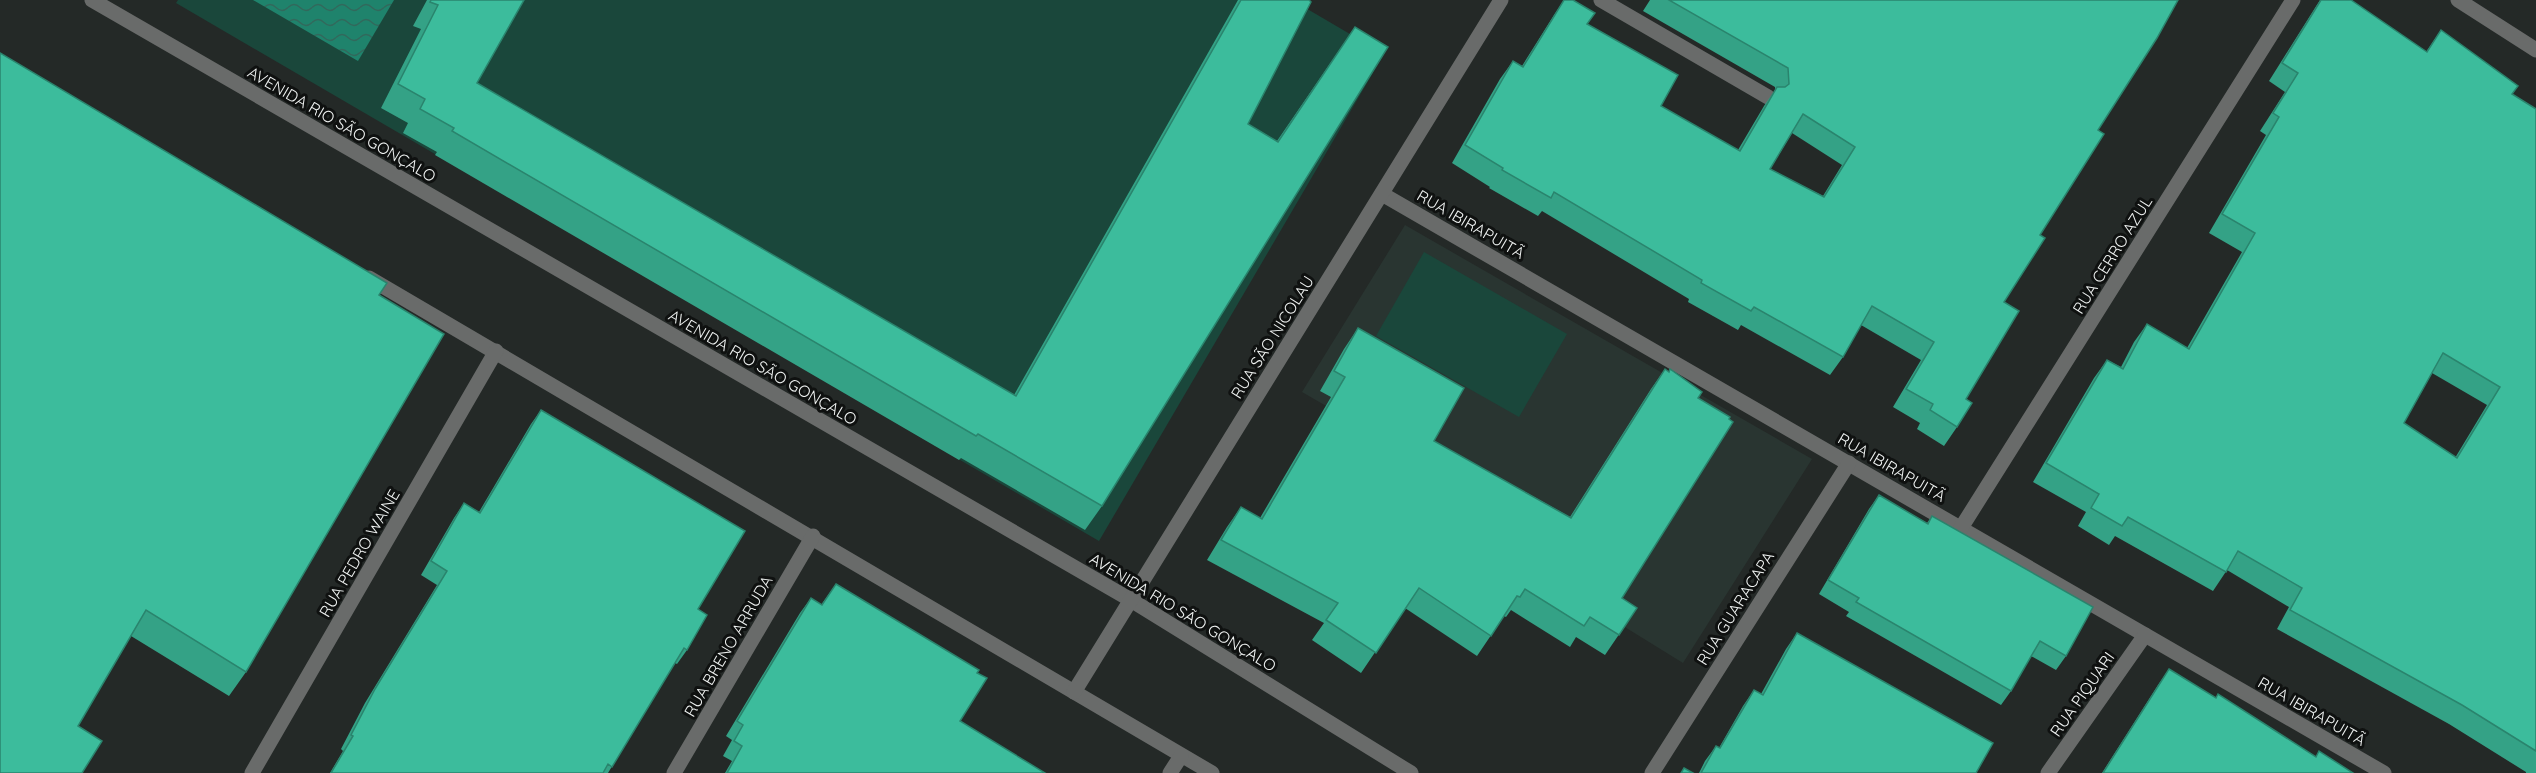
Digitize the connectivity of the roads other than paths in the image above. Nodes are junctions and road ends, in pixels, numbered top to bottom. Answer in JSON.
{"nodes":[{"id":1,"x":92,"y":0,"type":"edge"},
{"id":2,"x":1502,"y":0,"type":"edge"},
{"id":3,"x":1601,"y":0,"type":"edge"},
{"id":4,"x":2293,"y":0,"type":"edge"},
{"id":5,"x":2458,"y":0,"type":"edge"},
{"id":6,"x":2536,"y":50,"type":"edge"},
{"id":7,"x":1768,"y":97,"type":"edge"},
{"id":8,"x":1382,"y":194,"type":"junction"},
{"id":9,"x":351,"y":268,"type":"edge"},
{"id":10,"x":496,"y":351,"type":"junction"},
{"id":11,"x":1849,"y":463,"type":"junction"},
{"id":12,"x":1961,"y":528,"type":"junction"},
{"id":13,"x":813,"y":536,"type":"junction"},
{"id":14,"x":1131,"y":600,"type":"junction"},
{"id":15,"x":2145,"y":635,"type":"junction"},
{"id":16,"x":1074,"y":692,"type":"junction"},
{"id":17,"x":1182,"y":756,"type":"junction"},
{"id":18,"x":252,"y":773,"type":"edge"},
{"id":19,"x":674,"y":773,"type":"edge"},
{"id":20,"x":1170,"y":773,"type":"edge"},
{"id":21,"x":1212,"y":773,"type":"edge"},
{"id":22,"x":1411,"y":773,"type":"edge"},
{"id":23,"x":1652,"y":773,"type":"edge"},
{"id":24,"x":2048,"y":773,"type":"edge"},
{"id":25,"x":2384,"y":773,"type":"edge"}],
"edges":[{"from":1,"to":14,"type":"street","name":"AVENIDA RIO SÃO GONÇALO"},
{"from":2,"to":8,"type":"street","name":"RUA SÃO NICOLAU"},
{"from":3,"to":7,"type":"street"},
{"from":4,"to":12,"type":"street","name":"RUA CERRO AZUL"},
{"from":5,"to":6,"type":"street"},
{"from":8,"to":11,"type":"street","name":"RUA IBIRAPUITÃ"},
{"from":8,"to":14,"type":"street","name":"RUA SÃO NICOLAU"},
{"from":9,"to":10,"type":"street"},
{"from":10,"to":13,"type":"street"},
{"from":10,"to":18,"type":"street","name":"RUA PEDRO WAINE"},
{"from":11,"to":12,"type":"street","name":"RUA IBIRAPUITÃ"},
{"from":11,"to":23,"type":"street","name":"RUA GUARACAPA"},
{"from":12,"to":15,"type":"street","name":"RUA IBIRAPUITÃ"},
{"from":13,"to":16,"type":"street"},
{"from":13,"to":19,"type":"street","name":"RUA BRENO ARRUDA"},
{"from":14,"to":16,"type":"street","name":"RUA SÃO NICOLAU"},
{"from":14,"to":22,"type":"street","name":"AVENIDA RIO SÃO GONÇALO"},
{"from":15,"to":24,"type":"street","name":"RUA PIQUARI"},
{"from":15,"to":25,"type":"street","name":"RUA IBIRAPUITÃ"},
{"from":16,"to":17,"type":"street"},
{"from":17,"to":20,"type":"street"},
{"from":17,"to":21,"type":"street"}]}
